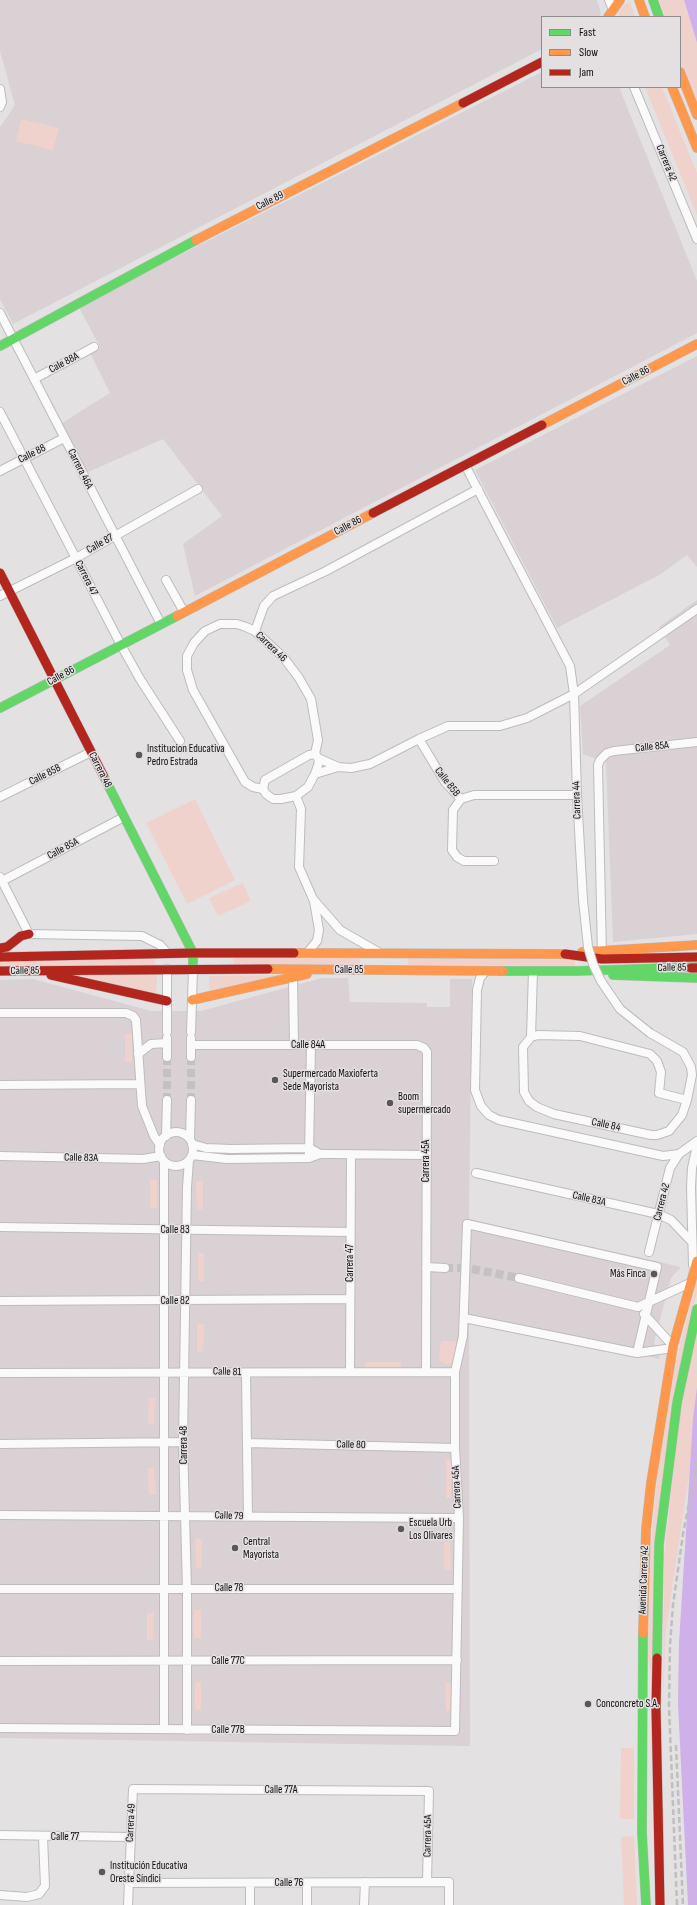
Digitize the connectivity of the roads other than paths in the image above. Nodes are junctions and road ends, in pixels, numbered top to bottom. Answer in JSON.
{"nodes":[{"id":1,"x":609,"y":0,"type":"edge"},
{"id":2,"x":620,"y":0,"type":"edge"},
{"id":3,"x":639,"y":0,"type":"edge"},
{"id":4,"x":653,"y":0,"type":"edge"},
{"id":5,"x":610,"y":14,"type":"edge"},
{"id":6,"x":645,"y":16,"type":"edge"},
{"id":7,"x":659,"y":16,"type":"edge"},
{"id":8,"x":541,"y":63,"type":"edge"},
{"id":9,"x":681,"y":74,"type":"edge"},
{"id":10,"x":634,"y":88,"type":"edge"},
{"id":11,"x":672,"y":88,"type":"edge"},
{"id":12,"x":0,"y":89,"type":"edge"},
{"id":13,"x":0,"y":107,"type":"edge"},
{"id":14,"x":697,"y":114,"type":"edge"},
{"id":15,"x":697,"y":148,"type":"edge"},
{"id":16,"x":697,"y":239,"type":"edge"},
{"id":17,"x":0,"y":313,"type":"edge"},
{"id":18,"x":13,"y":339,"type":"junction"},
{"id":19,"x":697,"y":344,"type":"edge"},
{"id":20,"x":0,"y":346,"type":"edge"},
{"id":21,"x":94,"y":347,"type":"dead end"},
{"id":22,"x":34,"y":379,"type":"junction"},
{"id":23,"x":0,"y":412,"type":"edge"},
{"id":24,"x":64,"y":438,"type":"junction"},
{"id":25,"x":24,"y":459,"type":"junction"},
{"id":26,"x":465,"y":465,"type":"junction"},
{"id":27,"x":0,"y":471,"type":"edge"},
{"id":28,"x":198,"y":489,"type":"dead end"},
{"id":29,"x":478,"y":489,"type":"junction"},
{"id":30,"x":115,"y":536,"type":"junction"},
{"id":31,"x":76,"y":558,"type":"junction"},
{"id":32,"x":0,"y":573,"type":"edge"},
{"id":33,"x":166,"y":580,"type":"dead end"},
{"id":34,"x":9,"y":591,"type":"junction"},
{"id":35,"x":0,"y":596,"type":"edge"},
{"id":36,"x":697,"y":609,"type":"edge"},
{"id":37,"x":184,"y":612,"type":"junction"},
{"id":38,"x":160,"y":624,"type":"junction"},
{"id":39,"x":255,"y":631,"type":"junction"},
{"id":40,"x":121,"y":645,"type":"junction"},
{"id":41,"x":54,"y":680,"type":"junction"},
{"id":42,"x":574,"y":694,"type":"junction"},
{"id":43,"x":0,"y":708,"type":"edge"},
{"id":44,"x":419,"y":739,"type":"junction"},
{"id":45,"x":180,"y":741,"type":"dead end"},
{"id":46,"x":697,"y":742,"type":"edge"},
{"id":47,"x":91,"y":752,"type":"junction"},
{"id":48,"x":607,"y":753,"type":"joint"},
{"id":49,"x":317,"y":756,"type":"junction"},
{"id":50,"x":338,"y":768,"type":"junction"},
{"id":51,"x":315,"y":774,"type":"junction"},
{"id":52,"x":263,"y":789,"type":"junction"},
{"id":53,"x":296,"y":796,"type":"junction"},
{"id":54,"x":577,"y":796,"type":"junction"},
{"id":55,"x":0,"y":797,"type":"edge"},
{"id":56,"x":461,"y":799,"type":"junction"},
{"id":57,"x":124,"y":817,"type":"junction"},
{"id":58,"x":494,"y":861,"type":"dead end"},
{"id":59,"x":1,"y":879,"type":"edge"},
{"id":60,"x":313,"y":899,"type":"junction"},
{"id":61,"x":29,"y":934,"type":"junction"},
{"id":62,"x":697,"y":945,"type":"edge"},
{"id":63,"x":0,"y":948,"type":"edge"},
{"id":64,"x":167,"y":953,"type":"junction"},
{"id":65,"x":193,"y":953,"type":"junction"},
{"id":66,"x":307,"y":953,"type":"junction"},
{"id":67,"x":380,"y":953,"type":"junction"},
{"id":68,"x":396,"y":953,"type":"junction"},
{"id":69,"x":602,"y":954,"type":"junction"},
{"id":70,"x":697,"y":956,"type":"edge"},
{"id":71,"x":0,"y":957,"type":"edge"},
{"id":72,"x":695,"y":968,"type":"edge"},
{"id":73,"x":167,"y":969,"type":"junction"},
{"id":74,"x":193,"y":969,"type":"junction"},
{"id":75,"x":326,"y":970,"type":"junction"},
{"id":76,"x":396,"y":970,"type":"junction"},
{"id":77,"x":486,"y":970,"type":"junction"},
{"id":78,"x":0,"y":971,"type":"edge"},
{"id":79,"x":35,"y":971,"type":"junction"},
{"id":80,"x":533,"y":971,"type":"junction"},
{"id":81,"x":577,"y":971,"type":"junction"},
{"id":82,"x":294,"y":977,"type":"junction"},
{"id":83,"x":697,"y":978,"type":"edge"},
{"id":84,"x":192,"y":1000,"type":"junction"},
{"id":85,"x":167,"y":1002,"type":"junction"},
{"id":86,"x":0,"y":1014,"type":"edge"},
{"id":87,"x":531,"y":1037,"type":"junction"},
{"id":88,"x":167,"y":1038,"type":"junction"},
{"id":89,"x":191,"y":1038,"type":"junction"},
{"id":90,"x":294,"y":1045,"type":"junction"},
{"id":91,"x":311,"y":1045,"type":"junction"},
{"id":92,"x":424,"y":1048,"type":"joint"},
{"id":93,"x":138,"y":1054,"type":"junction"},
{"id":94,"x":167,"y":1057,"type":"tunnel mouth"},
{"id":95,"x":191,"y":1057,"type":"tunnel mouth"},
{"id":96,"x":140,"y":1084,"type":"junction"},
{"id":97,"x":0,"y":1085,"type":"edge"},
{"id":98,"x":167,"y":1100,"type":"tunnel mouth"},
{"id":99,"x":191,"y":1100,"type":"tunnel mouth"},
{"id":100,"x":687,"y":1100,"type":"junction"},
{"id":101,"x":166,"y":1136,"type":"junction"},
{"id":102,"x":697,"y":1141,"type":"edge"},
{"id":103,"x":191,"y":1142,"type":"junction"},
{"id":104,"x":160,"y":1145,"type":"junction"},
{"id":105,"x":697,"y":1145,"type":"edge"},
{"id":106,"x":309,"y":1148,"type":"junction"},
{"id":107,"x":320,"y":1154,"type":"junction"},
{"id":108,"x":351,"y":1154,"type":"junction"},
{"id":109,"x":678,"y":1154,"type":"junction"},
{"id":110,"x":0,"y":1156,"type":"edge"},
{"id":111,"x":426,"y":1156,"type":"junction"},
{"id":112,"x":190,"y":1157,"type":"junction"},
{"id":113,"x":163,"y":1158,"type":"junction"},
{"id":114,"x":308,"y":1158,"type":"junction"},
{"id":115,"x":476,"y":1173,"type":"dead end"},
{"id":116,"x":658,"y":1214,"type":"junction"},
{"id":117,"x":0,"y":1227,"type":"edge"},
{"id":118,"x":165,"y":1230,"type":"junction"},
{"id":119,"x":186,"y":1230,"type":"junction"},
{"id":120,"x":350,"y":1232,"type":"junction"},
{"id":121,"x":692,"y":1242,"type":"junction"},
{"id":122,"x":649,"y":1252,"type":"dead end"},
{"id":123,"x":697,"y":1261,"type":"edge"},
{"id":124,"x":426,"y":1267,"type":"junction"},
{"id":125,"x":445,"y":1268,"type":"tunnel mouth"},
{"id":126,"x":693,"y":1272,"type":"junction"},
{"id":127,"x":519,"y":1278,"type":"tunnel mouth"},
{"id":128,"x":690,"y":1282,"type":"junction"},
{"id":129,"x":350,"y":1299,"type":"junction"},
{"id":130,"x":0,"y":1301,"type":"edge"},
{"id":131,"x":164,"y":1301,"type":"junction"},
{"id":132,"x":186,"y":1301,"type":"junction"},
{"id":133,"x":649,"y":1303,"type":"junction"},
{"id":134,"x":638,"y":1307,"type":"junction"},
{"id":135,"x":697,"y":1309,"type":"edge"},
{"id":136,"x":646,"y":1317,"type":"junction"},
{"id":137,"x":464,"y":1318,"type":"junction"},
{"id":138,"x":673,"y":1347,"type":"junction"},
{"id":139,"x":637,"y":1353,"type":"junction"},
{"id":140,"x":184,"y":1371,"type":"junction"},
{"id":141,"x":165,"y":1372,"type":"junction"},
{"id":142,"x":350,"y":1372,"type":"junction"},
{"id":143,"x":426,"y":1372,"type":"junction"},
{"id":144,"x":455,"y":1372,"type":"junction"},
{"id":145,"x":0,"y":1373,"type":"edge"},
{"id":146,"x":246,"y":1373,"type":"junction"},
{"id":147,"x":163,"y":1442,"type":"junction"},
{"id":148,"x":183,"y":1442,"type":"junction"},
{"id":149,"x":247,"y":1443,"type":"junction"},
{"id":150,"x":0,"y":1444,"type":"edge"},
{"id":151,"x":455,"y":1448,"type":"junction"},
{"id":152,"x":0,"y":1515,"type":"edge"},
{"id":153,"x":163,"y":1516,"type":"junction"},
{"id":154,"x":184,"y":1516,"type":"junction"},
{"id":155,"x":248,"y":1517,"type":"junction"},
{"id":156,"x":459,"y":1518,"type":"junction"},
{"id":157,"x":0,"y":1589,"type":"edge"},
{"id":158,"x":165,"y":1589,"type":"junction"},
{"id":159,"x":187,"y":1589,"type":"junction"},
{"id":160,"x":458,"y":1589,"type":"junction"},
{"id":161,"x":456,"y":1660,"type":"junction"},
{"id":162,"x":164,"y":1661,"type":"junction"},
{"id":163,"x":187,"y":1661,"type":"junction"},
{"id":164,"x":0,"y":1662,"type":"edge"},
{"id":165,"x":642,"y":1681,"type":"junction"},
{"id":166,"x":0,"y":1728,"type":"edge"},
{"id":167,"x":164,"y":1729,"type":"junction"},
{"id":168,"x":187,"y":1730,"type":"junction"},
{"id":169,"x":456,"y":1731,"type":"joint"},
{"id":170,"x":133,"y":1789,"type":"joint"},
{"id":171,"x":429,"y":1791,"type":"joint"},
{"id":172,"x":0,"y":1835,"type":"edge"},
{"id":173,"x":43,"y":1837,"type":"junction"},
{"id":174,"x":130,"y":1837,"type":"junction"},
{"id":175,"x":365,"y":1882,"type":"junction"},
{"id":176,"x":427,"y":1882,"type":"junction"},
{"id":177,"x":128,"y":1883,"type":"junction"},
{"id":178,"x":250,"y":1883,"type":"junction"},
{"id":179,"x":307,"y":1883,"type":"junction"},
{"id":180,"x":660,"y":1888,"type":"junction"},
{"id":181,"x":0,"y":1895,"type":"edge"},
{"id":182,"x":128,"y":1905,"type":"edge"},
{"id":183,"x":250,"y":1905,"type":"edge"},
{"id":184,"x":307,"y":1905,"type":"edge"},
{"id":185,"x":364,"y":1905,"type":"edge"},
{"id":186,"x":449,"y":1905,"type":"edge"},
{"id":187,"x":646,"y":1905,"type":"edge"},
{"id":188,"x":660,"y":1905,"type":"edge"}],
"edges":[{"from":1,"to":5,"type":"street"},
{"from":2,"to":5,"type":"main road"},
{"from":3,"to":6,"type":"main road"},
{"from":4,"to":7,"type":"main road"},
{"from":8,"to":18,"type":"main road","name":"Calle 89"},
{"from":9,"to":14,"type":"main road"},
{"from":10,"to":16,"type":"street","name":"Carrera 42"},
{"from":11,"to":15,"type":"main road"},
{"from":12,"to":13,"type":"street"},
{"from":17,"to":18,"type":"street","name":"Carrera 46A"},
{"from":18,"to":20,"type":"main road","name":"Calle 89"},
{"from":18,"to":22,"type":"street","name":"Carrera 46A"},
{"from":19,"to":26,"type":"main road","name":"Calle 86"},
{"from":21,"to":22,"type":"street","name":"Cale 88A"},
{"from":22,"to":24,"type":"street","name":"Carrera 46A"},
{"from":23,"to":25,"type":"street","name":"Carrera 47"},
{"from":24,"to":25,"type":"street","name":"Calle 88"},
{"from":24,"to":30,"type":"street","name":"Carrera 46A"},
{"from":25,"to":27,"type":"street","name":"Calle 88"},
{"from":25,"to":31,"type":"street","name":"Carrera 47"},
{"from":26,"to":29,"type":"street","name":"Carrera 44"},
{"from":26,"to":37,"type":"main road","name":"Calle 86"},
{"from":28,"to":30,"type":"street","name":"Calle 87"},
{"from":29,"to":39,"type":"street"},
{"from":29,"to":42,"type":"street","name":"Carrera 44"},
{"from":30,"to":31,"type":"street","name":"Calle 87"},
{"from":30,"to":38,"type":"street","name":"Carrera 46A"},
{"from":31,"to":34,"type":"street","name":"Calle 87"},
{"from":31,"to":40,"type":"street","name":"Carrera 47"},
{"from":32,"to":34,"type":"main road","name":"Carrera 48"},
{"from":33,"to":37,"type":"street"},
{"from":34,"to":35,"type":"street","name":"Calle 87"},
{"from":34,"to":41,"type":"main road","name":"Carrera 48"},
{"from":36,"to":42,"type":"street"},
{"from":37,"to":38,"type":"main road","name":"Calle 86"},
{"from":38,"to":40,"type":"main road","name":"Calle 86"},
{"from":39,"to":49,"type":"street","name":"Carrera 46"},
{"from":39,"to":52,"type":"street","name":"Carrera 46"},
{"from":40,"to":41,"type":"main road","name":"Calle 86"},
{"from":40,"to":45,"type":"street","name":"Carrera 47"},
{"from":41,"to":43,"type":"main road","name":"Calle 86"},
{"from":41,"to":47,"type":"main road","name":"Carrera 48"},
{"from":42,"to":44,"type":"street"},
{"from":42,"to":54,"type":"street","name":"Carrera 44"},
{"from":44,"to":50,"type":"street"},
{"from":44,"to":56,"type":"street","name":"Calle 85B"},
{"from":46,"to":48,"type":"street","name":"Calle 85A"},
{"from":47,"to":55,"type":"street","name":"Calle 85B"},
{"from":47,"to":57,"type":"main road","name":"Carrera 48"},
{"from":48,"to":69,"type":"street","name":"Carrera 44"},
{"from":49,"to":50,"type":"street"},
{"from":49,"to":51,"type":"street","name":"Carrera 46"},
{"from":49,"to":52,"type":"street"},
{"from":50,"to":51,"type":"street"},
{"from":51,"to":53,"type":"street"},
{"from":52,"to":53,"type":"street","name":"Carrera 46"},
{"from":53,"to":60,"type":"street"},
{"from":54,"to":56,"type":"street","name":"Calle 85B"},
{"from":54,"to":100,"type":"street","name":"Carrera 44","bridge":true},
{"from":56,"to":58,"type":"street"},
{"from":57,"to":59,"type":"street","name":"Calle 85A"},
{"from":57,"to":65,"type":"main road","name":"Carrera 48"},
{"from":59,"to":61,"type":"street"},
{"from":60,"to":66,"type":"street"},
{"from":60,"to":67,"type":"street"},
{"from":61,"to":63,"type":"main road"},
{"from":61,"to":64,"type":"street"},
{"from":62,"to":69,"type":"main road"},
{"from":64,"to":65,"type":"main road","name":"Calle 85"},
{"from":64,"to":71,"type":"main road","name":"Calle 85"},
{"from":65,"to":66,"type":"main road","name":"Calle 85"},
{"from":65,"to":73,"type":"main road"},
{"from":65,"to":74,"type":"main road","name":"Carrera 48"},
{"from":66,"to":67,"type":"main road","name":"Calle 85"},
{"from":67,"to":68,"type":"main road","name":"Calle 85"},
{"from":68,"to":69,"type":"main road","name":"Calle 85"},
{"from":68,"to":76,"type":"main road"},
{"from":69,"to":70,"type":"main road","name":"Calle 85"},
{"from":72,"to":81,"type":"main road","name":"Calle 85"},
{"from":73,"to":74,"type":"main road","name":"Calle 85"},
{"from":73,"to":79,"type":"main road","name":"Calle 85"},
{"from":73,"to":85,"type":"street"},
{"from":74,"to":75,"type":"main road","name":"Calle 85"},
{"from":74,"to":84,"type":"street"},
{"from":75,"to":76,"type":"main road","name":"Calle 85"},
{"from":75,"to":82,"type":"main road"},
{"from":76,"to":77,"type":"main road","name":"Calle 85"},
{"from":77,"to":80,"type":"main road","name":"Calle 85"},
{"from":77,"to":109,"type":"street"},
{"from":78,"to":79,"type":"main road","name":"Calle 85"},
{"from":79,"to":85,"type":"main road"},
{"from":80,"to":81,"type":"main road","name":"Calle 85"},
{"from":80,"to":87,"type":"street"},
{"from":81,"to":83,"type":"main road"},
{"from":82,"to":84,"type":"main road"},
{"from":82,"to":90,"type":"street"},
{"from":84,"to":89,"type":"street"},
{"from":85,"to":88,"type":"street"},
{"from":86,"to":93,"type":"street"},
{"from":87,"to":100,"type":"street"},
{"from":87,"to":100,"type":"street","name":"Calle 84"},
{"from":88,"to":93,"type":"street"},
{"from":88,"to":94,"type":"street"},
{"from":89,"to":90,"type":"street","name":"Calle 84A"},
{"from":89,"to":95,"type":"street"},
{"from":90,"to":91,"type":"street","name":"Calle 84A"},
{"from":91,"to":92,"type":"street","name":"Calle 84A"},
{"from":91,"to":106,"type":"street"},
{"from":92,"to":111,"type":"street","name":"Carrera 45A"},
{"from":93,"to":96,"type":"street"},
{"from":96,"to":97,"type":"street"},
{"from":96,"to":104,"type":"street"},
{"from":98,"to":101,"type":"street"},
{"from":99,"to":103,"type":"street"},
{"from":101,"to":103,"type":"street"},
{"from":101,"to":104,"type":"street"},
{"from":102,"to":109,"type":"street"},
{"from":103,"to":106,"type":"street"},
{"from":103,"to":112,"type":"street"},
{"from":104,"to":113,"type":"street"},
{"from":105,"to":121,"type":"street"},
{"from":106,"to":107,"type":"street"},
{"from":106,"to":114,"type":"street"},
{"from":107,"to":108,"type":"street"},
{"from":107,"to":114,"type":"street"},
{"from":108,"to":111,"type":"street"},
{"from":108,"to":120,"type":"street","name":"Carrera 47"},
{"from":109,"to":116,"type":"street","name":"Carrera 42"},
{"from":110,"to":113,"type":"street","name":"Calle 83A"},
{"from":111,"to":124,"type":"street","name":"Carrera 45A"},
{"from":112,"to":113,"type":"street"},
{"from":112,"to":114,"type":"street"},
{"from":112,"to":119,"type":"street","name":"Carrera 48"},
{"from":113,"to":118,"type":"street","name":"Carrera 48"},
{"from":115,"to":116,"type":"street","name":"Calle 83A"},
{"from":116,"to":121,"type":"street","name":"Calle 83A"},
{"from":116,"to":122,"type":"street","name":"Carrera 42"},
{"from":117,"to":118,"type":"street","name":"Calle 83"},
{"from":118,"to":119,"type":"street","name":"Calle 83"},
{"from":118,"to":131,"type":"street","name":"Carrera 48"},
{"from":119,"to":120,"type":"street","name":"Calle 83"},
{"from":119,"to":132,"type":"street","name":"Carrera 48"},
{"from":120,"to":129,"type":"street","name":"Carrera 47"},
{"from":121,"to":126,"type":"street"},
{"from":123,"to":126,"type":"main road","name":"Avenida Carrera 42"},
{"from":124,"to":125,"type":"street"},
{"from":124,"to":143,"type":"street","name":"Carrera 45A"},
{"from":126,"to":128,"type":"main road","name":"Avenida Carrera 42"},
{"from":127,"to":134,"type":"street"},
{"from":128,"to":133,"type":"street"},
{"from":128,"to":138,"type":"main road","name":"Avenida Carrera 42"},
{"from":129,"to":132,"type":"street","name":"Calle 82"},
{"from":129,"to":142,"type":"street","name":"Carrera 47"},
{"from":130,"to":131,"type":"street","name":"Calle 82"},
{"from":131,"to":132,"type":"street","name":"Calle 82"},
{"from":131,"to":141,"type":"street","name":"Carrera 48"},
{"from":132,"to":140,"type":"street","name":"Carrera 48"},
{"from":133,"to":134,"type":"street"},
{"from":133,"to":136,"type":"street"},
{"from":133,"to":137,"type":"street","name":"Carrera 45A"},
{"from":134,"to":136,"type":"street"},
{"from":135,"to":180,"type":"main road","name":"Avenida Carrera 42"},
{"from":136,"to":138,"type":"street"},
{"from":136,"to":139,"type":"street"},
{"from":137,"to":139,"type":"street"},
{"from":137,"to":144,"type":"street","name":"Carrera 45A"},
{"from":138,"to":139,"type":"street"},
{"from":138,"to":165,"type":"main road","name":"Avenida Carrera 42"},
{"from":140,"to":141,"type":"street","name":"Calle 81"},
{"from":140,"to":146,"type":"street","name":"Calle 81"},
{"from":140,"to":148,"type":"street","name":"Carrera 48"},
{"from":141,"to":145,"type":"street","name":"Calle 81"},
{"from":141,"to":147,"type":"street","name":"Carrera 48"},
{"from":142,"to":143,"type":"street","name":"Calle 81"},
{"from":142,"to":146,"type":"street","name":"Calle 81"},
{"from":143,"to":144,"type":"street","name":"Calle 81"},
{"from":144,"to":151,"type":"street","name":"Carrera 45A"},
{"from":146,"to":149,"type":"street"},
{"from":147,"to":148,"type":"street"},
{"from":147,"to":150,"type":"street"},
{"from":147,"to":153,"type":"street","name":"Carrera 48"},
{"from":148,"to":154,"type":"street","name":"Carrera 48"},
{"from":149,"to":151,"type":"street","name":"Calle 80"},
{"from":149,"to":155,"type":"street"},
{"from":151,"to":156,"type":"street","name":"Carrera 45A"},
{"from":152,"to":153,"type":"street","name":"Calle 79"},
{"from":153,"to":154,"type":"street","name":"Calle 79"},
{"from":153,"to":158,"type":"street","name":"Carrera 48"},
{"from":154,"to":155,"type":"street","name":"Calle 79"},
{"from":154,"to":159,"type":"street","name":"Carrera 48"},
{"from":155,"to":156,"type":"street","name":"Calle 79"},
{"from":156,"to":160,"type":"street","name":"Carrera 45A"},
{"from":157,"to":158,"type":"street","name":"Calle 78"},
{"from":158,"to":159,"type":"street","name":"Calle 78"},
{"from":158,"to":162,"type":"street","name":"Carrera 48"},
{"from":159,"to":160,"type":"street","name":"Calle 78"},
{"from":159,"to":163,"type":"street","name":"Carrera 48"},
{"from":160,"to":161,"type":"street","name":"Carrera 45A"},
{"from":161,"to":163,"type":"street","name":"Calle 77C"},
{"from":161,"to":169,"type":"street","name":"Carrera 45A"},
{"from":162,"to":163,"type":"street","name":"Calle 77C"},
{"from":162,"to":164,"type":"street","name":"Calle 77C"},
{"from":162,"to":167,"type":"street","name":"Carrera 48"},
{"from":163,"to":168,"type":"street","name":"Carrera 48"},
{"from":165,"to":180,"type":"main road"},
{"from":165,"to":187,"type":"main road","name":"Avenida Carrera 42"},
{"from":166,"to":167,"type":"street","name":"Calle 77B"},
{"from":167,"to":168,"type":"street","name":"Calle 77B"},
{"from":168,"to":169,"type":"street","name":"Calle 77B"},
{"from":170,"to":171,"type":"street","name":"Calle 77A"},
{"from":170,"to":174,"type":"street","name":"Carrera 49"},
{"from":171,"to":176,"type":"street","name":"Carrera 45A"},
{"from":172,"to":173,"type":"street","name":"Calle 77"},
{"from":173,"to":174,"type":"street","name":"Calle 77"},
{"from":173,"to":181,"type":"street"},
{"from":174,"to":177,"type":"street","name":"Carrera 49"},
{"from":175,"to":176,"type":"street","name":"Calle 76"},
{"from":175,"to":179,"type":"street","name":"Calle 76"},
{"from":175,"to":185,"type":"street"},
{"from":176,"to":186,"type":"street","name":"Calle 76"},
{"from":177,"to":178,"type":"street","name":"Calle 76"},
{"from":177,"to":182,"type":"street","name":"Carrera 49"},
{"from":178,"to":179,"type":"street","name":"Calle 76"},
{"from":178,"to":183,"type":"street"},
{"from":179,"to":184,"type":"street"},
{"from":180,"to":188,"type":"main road","name":"Avenida Carrera 42"}]}
